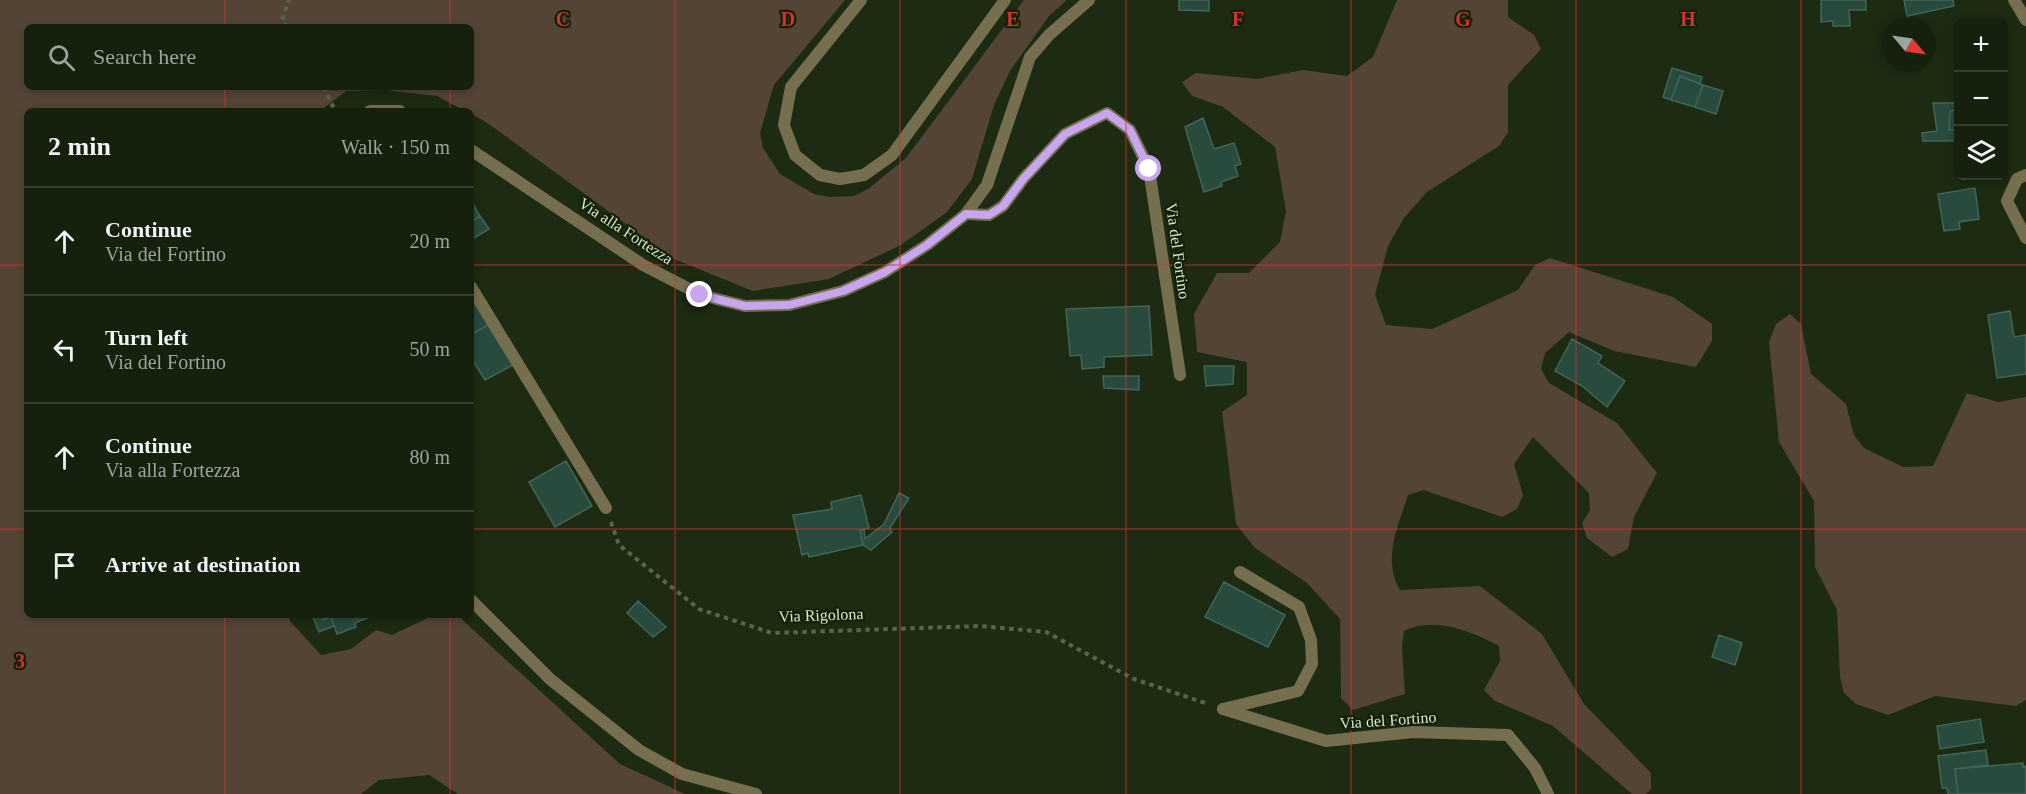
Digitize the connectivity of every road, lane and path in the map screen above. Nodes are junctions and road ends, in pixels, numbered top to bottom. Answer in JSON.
{"nodes":[{"id":1,"x":289,"y":0,"type":"edge"},
{"id":2,"x":861,"y":0,"type":"edge"},
{"id":3,"x":1005,"y":0,"type":"edge"},
{"id":4,"x":1089,"y":0,"type":"edge"},
{"id":5,"x":2014,"y":0,"type":"edge"},
{"id":6,"x":2026,"y":20,"type":"edge"},
{"id":7,"x":285,"y":24,"type":"edge"},
{"id":8,"x":325,"y":90,"type":"edge"},
{"id":9,"x":334,"y":108,"type":"edge"},
{"id":10,"x":474,"y":152,"type":"edge"},
{"id":11,"x":474,"y":157,"type":"edge"},
{"id":12,"x":492,"y":164,"type":"junction"},
{"id":13,"x":2026,"y":175,"type":"edge"},
{"id":14,"x":966,"y":214,"type":"junction"},
{"id":15,"x":2026,"y":238,"type":"edge"},
{"id":16,"x":474,"y":292,"type":"edge"},
{"id":17,"x":1180,"y":375,"type":"dead end"},
{"id":18,"x":606,"y":508,"type":"joint"},
{"id":19,"x":1240,"y":572,"type":"dead end"},
{"id":20,"x":474,"y":603,"type":"edge"},
{"id":21,"x":1223,"y":710,"type":"junction"},
{"id":22,"x":756,"y":794,"type":"edge"},
{"id":23,"x":1548,"y":794,"type":"edge"}],
"edges":[{"from":1,"to":7,"type":"path"},
{"from":2,"to":3,"type":"street"},
{"from":4,"to":14,"type":"street","name":"Via alla Fortezza"},
{"from":5,"to":6,"type":"street"},
{"from":8,"to":9,"type":"path"},
{"from":10,"to":12,"type":"street","name":"Via alla Fortezza"},
{"from":11,"to":12,"type":"street"},
{"from":12,"to":14,"type":"street","name":"Via alla Fortezza"},
{"from":13,"to":15,"type":"street"},
{"from":14,"to":17,"type":"street","name":"Via del Fortino"},
{"from":16,"to":18,"type":"street"},
{"from":18,"to":21,"type":"path","name":"Via Rigolona"},
{"from":19,"to":21,"type":"street"},
{"from":20,"to":22,"type":"street"},
{"from":21,"to":23,"type":"street","name":"Via del Fortino"}]}
